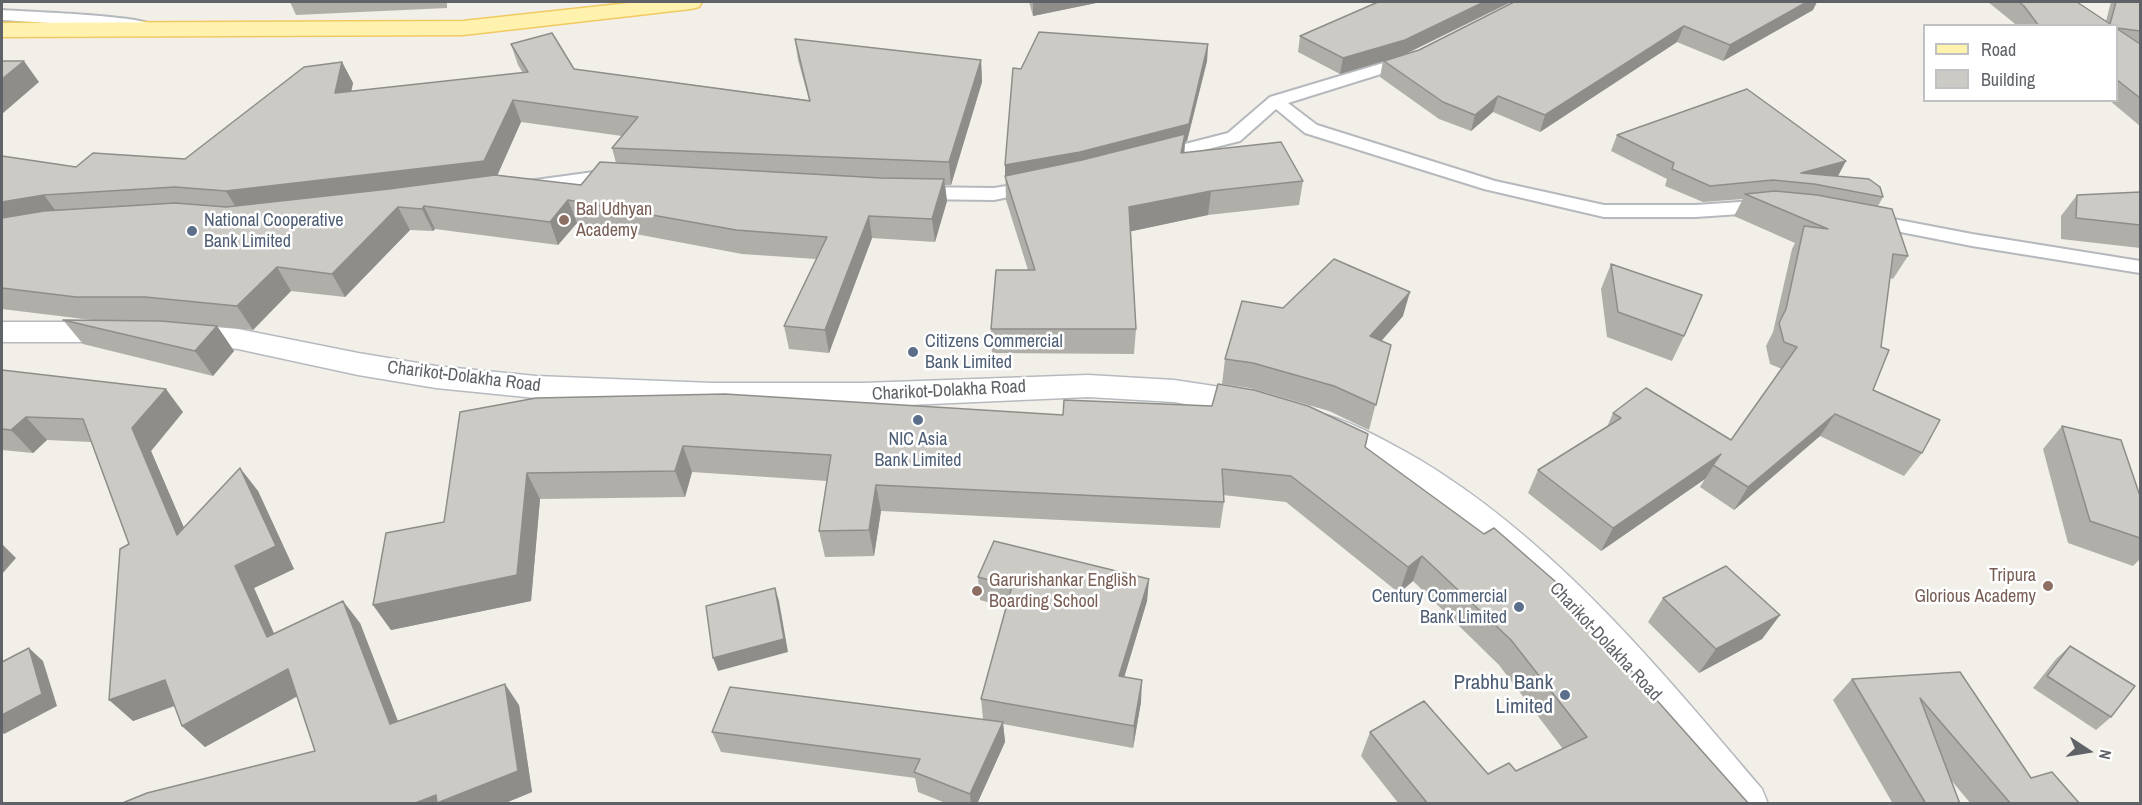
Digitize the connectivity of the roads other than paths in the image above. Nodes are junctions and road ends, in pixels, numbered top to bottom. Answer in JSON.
{"nodes":[{"id":1,"x":691,"y":2,"type":"edge"},
{"id":2,"x":2,"y":15,"type":"edge"},
{"id":3,"x":2,"y":30,"type":"edge"},
{"id":4,"x":176,"y":31,"type":"junction"},
{"id":5,"x":1426,"y":51,"type":"edge"},
{"id":6,"x":1276,"y":101,"type":"junction"},
{"id":7,"x":1135,"y":163,"type":"edge"},
{"id":8,"x":640,"y":180,"type":"edge"},
{"id":9,"x":1059,"y":181,"type":"edge"},
{"id":10,"x":514,"y":188,"type":"edge"},
{"id":11,"x":895,"y":192,"type":"edge"},
{"id":12,"x":1785,"y":207,"type":"edge"},
{"id":13,"x":1852,"y":218,"type":"edge"},
{"id":14,"x":2140,"y":267,"type":"edge"},
{"id":15,"x":2,"y":332,"type":"edge"},
{"id":16,"x":1746,"y":804,"type":"edge"}],
"edges":[{"from":1,"to":4,"type":"main road"},
{"from":2,"to":4,"type":"lane"},
{"from":3,"to":4,"type":"main road"},
{"from":5,"to":6,"type":"lane"},
{"from":6,"to":7,"type":"lane"},
{"from":6,"to":12,"type":"lane"},
{"from":8,"to":10,"type":"lane"},
{"from":9,"to":11,"type":"lane"},
{"from":13,"to":14,"type":"lane"},
{"from":15,"to":16,"type":"main road","name":"Charikot-Dolakha Road"}]}
